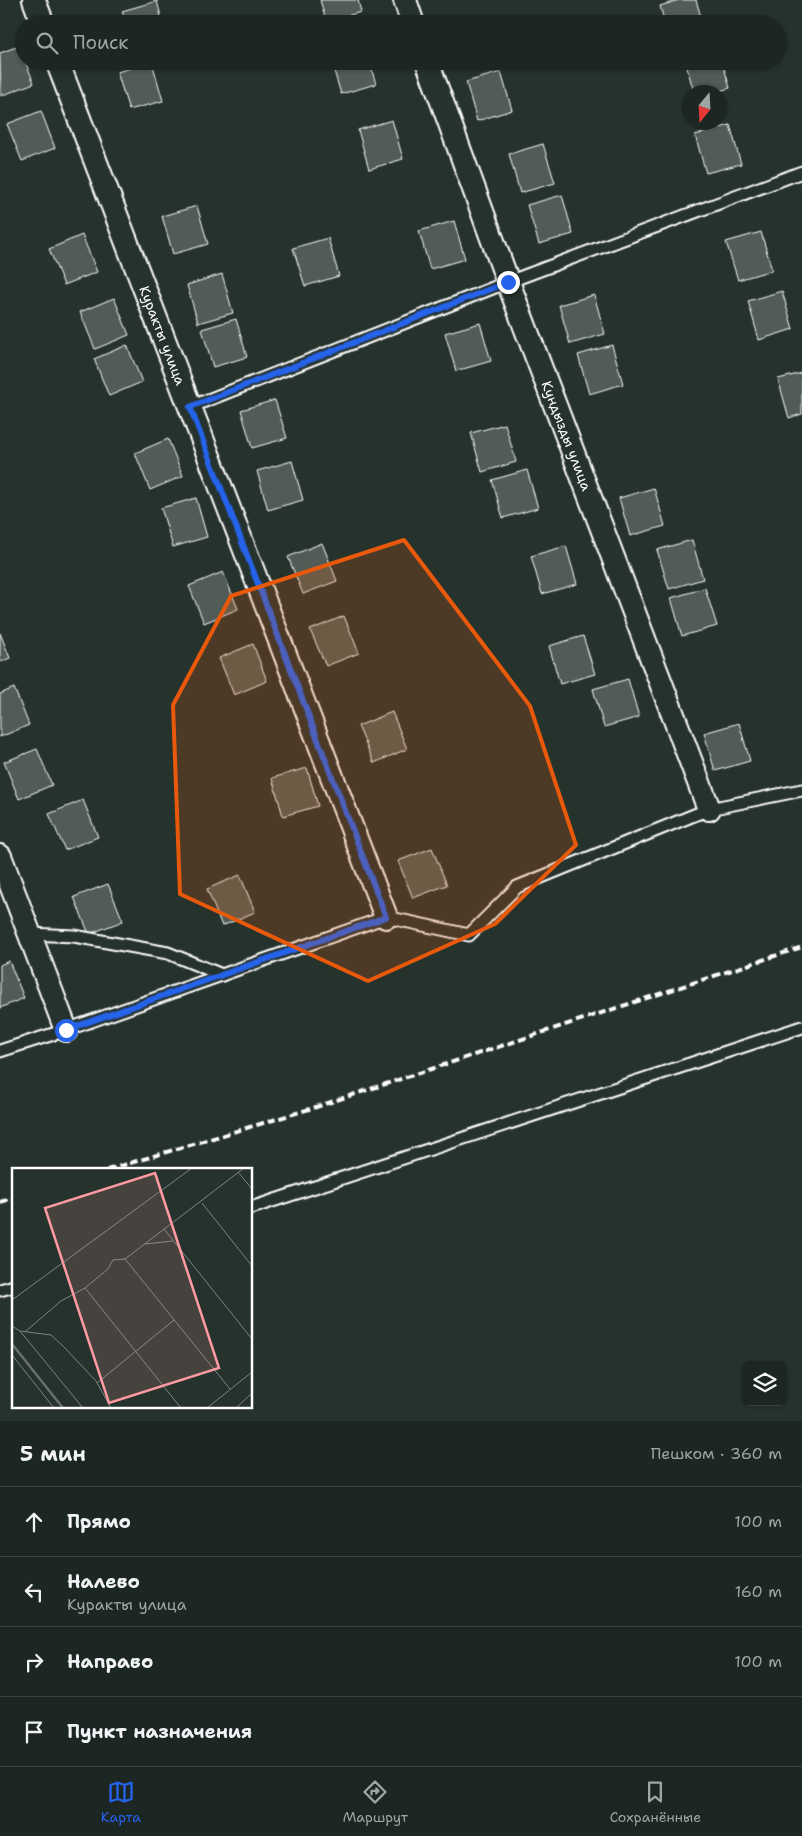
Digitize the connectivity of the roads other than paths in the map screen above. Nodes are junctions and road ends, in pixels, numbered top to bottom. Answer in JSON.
{"nodes":[{"id":1,"x":34,"y":0,"type":"edge"},
{"id":2,"x":405,"y":0,"type":"edge"},
{"id":3,"x":40,"y":15,"type":"edge"},
{"id":4,"x":411,"y":15,"type":"edge"},
{"id":5,"x":61,"y":70,"type":"edge"},
{"id":6,"x":430,"y":70,"type":"edge"},
{"id":7,"x":802,"y":172,"type":"edge"},
{"id":8,"x":508,"y":282,"type":"junction"},
{"id":9,"x":190,"y":407,"type":"junction"},
{"id":10,"x":802,"y":790,"type":"edge"},
{"id":11,"x":709,"y":808,"type":"junction"},
{"id":12,"x":0,"y":856,"type":"edge"},
{"id":13,"x":386,"y":917,"type":"junction"},
{"id":14,"x":30,"y":934,"type":"junction"},
{"id":15,"x":222,"y":975,"type":"junction"},
{"id":16,"x":802,"y":1027,"type":"edge"},
{"id":17,"x":66,"y":1030,"type":"junction"},
{"id":18,"x":0,"y":1050,"type":"edge"},
{"id":19,"x":252,"y":1208,"type":"edge"}],
"edges":[{"from":1,"to":3,"type":"street"},
{"from":2,"to":4,"type":"street"},
{"from":5,"to":9,"type":"street","name":"Куракты улица"},
{"from":6,"to":8,"type":"street","name":"Кундызды улица"},
{"from":7,"to":8,"type":"lane"},
{"from":8,"to":9,"type":"lane"},
{"from":8,"to":11,"type":"street","name":"Кундызды улица"},
{"from":9,"to":13,"type":"street","name":"Куракты улица"},
{"from":10,"to":11,"type":"lane"},
{"from":11,"to":13,"type":"lane"},
{"from":12,"to":14,"type":"street"},
{"from":13,"to":15,"type":"lane"},
{"from":14,"to":15,"type":"lane"},
{"from":14,"to":17,"type":"street"},
{"from":15,"to":17,"type":"lane"},
{"from":16,"to":19,"type":"lane"},
{"from":17,"to":18,"type":"lane"}]}
